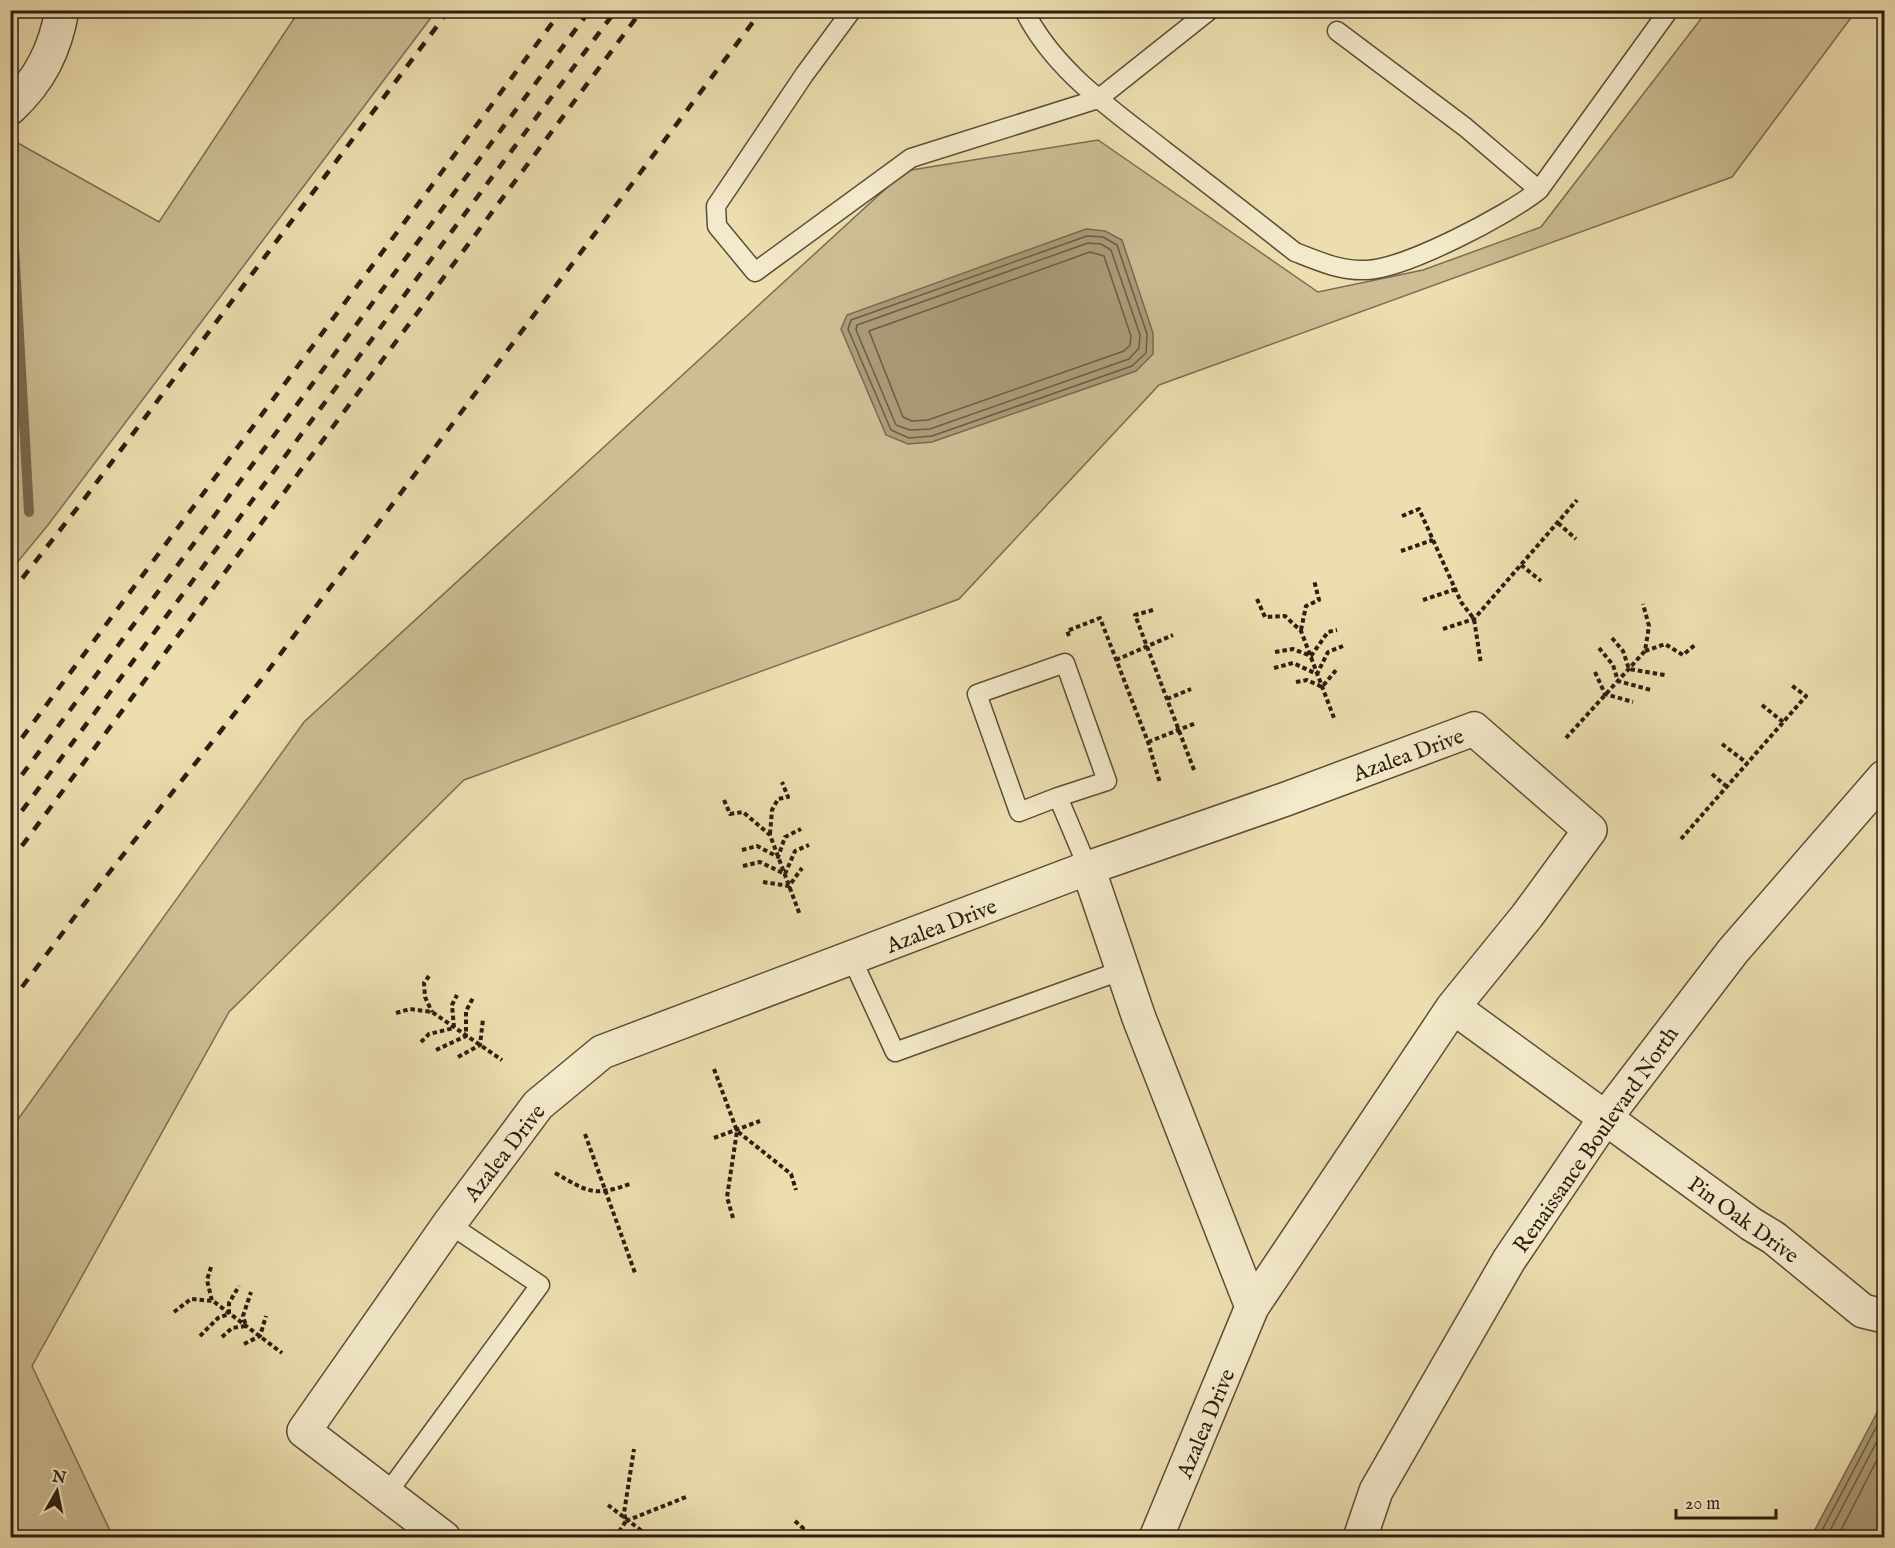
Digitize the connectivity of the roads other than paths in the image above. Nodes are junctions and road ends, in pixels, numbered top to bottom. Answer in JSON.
{"nodes":[{"id":1,"x":62,"y":10,"type":"edge"},
{"id":2,"x":852,"y":10,"type":"edge"},
{"id":3,"x":1024,"y":10,"type":"edge"},
{"id":4,"x":1210,"y":10,"type":"edge"},
{"id":5,"x":1669,"y":10,"type":"edge"},
{"id":6,"x":1337,"y":31,"type":"dead end"},
{"id":7,"x":1098,"y":99,"type":"junction"},
{"id":8,"x":10,"y":108,"type":"edge"},
{"id":9,"x":1539,"y":190,"type":"junction"},
{"id":10,"x":1884,"y":777,"type":"edge"},
{"id":11,"x":1058,"y":798,"type":"junction"},
{"id":12,"x":1089,"y":868,"type":"junction"},
{"id":13,"x":852,"y":959,"type":"junction"},
{"id":14,"x":1123,"y":970,"type":"junction"},
{"id":15,"x":1453,"y":1007,"type":"junction"},
{"id":16,"x":1605,"y":1117,"type":"junction"},
{"id":17,"x":449,"y":1224,"type":"junction"},
{"id":18,"x":1252,"y":1307,"type":"junction"},
{"id":19,"x":1884,"y":1316,"type":"edge"},
{"id":20,"x":386,"y":1495,"type":"junction"},
{"id":21,"x":444,"y":1538,"type":"edge"},
{"id":22,"x":1156,"y":1538,"type":"edge"},
{"id":23,"x":1360,"y":1538,"type":"edge"}],
"edges":[{"from":1,"to":8,"type":"street"},
{"from":2,"to":7,"type":"lane"},
{"from":3,"to":7,"type":"lane"},
{"from":4,"to":7,"type":"lane"},
{"from":5,"to":9,"type":"lane"},
{"from":6,"to":9,"type":"lane"},
{"from":7,"to":9,"type":"lane"},
{"from":10,"to":16,"type":"street","name":"Renaissance Boulevard North"},
{"from":11,"to":11,"type":"lane"},
{"from":11,"to":12,"type":"lane"},
{"from":12,"to":13,"type":"street","name":"Azalea Drive"},
{"from":12,"to":14,"type":"street"},
{"from":12,"to":15,"type":"street","name":"Azalea Drive"},
{"from":13,"to":14,"type":"lane"},
{"from":13,"to":17,"type":"street","name":"Azalea Drive"},
{"from":14,"to":18,"type":"street"},
{"from":15,"to":16,"type":"street"},
{"from":15,"to":18,"type":"street","name":"Azalea Drive"},
{"from":16,"to":19,"type":"street","name":"Pin Oak Drive"},
{"from":16,"to":23,"type":"street","name":"Renaissance Boulevard North"},
{"from":17,"to":20,"type":"street","name":"Azalea Drive"},
{"from":17,"to":20,"type":"lane"},
{"from":18,"to":22,"type":"street","name":"Azalea Drive"},
{"from":20,"to":21,"type":"street","name":"Azalea Drive"}]}
